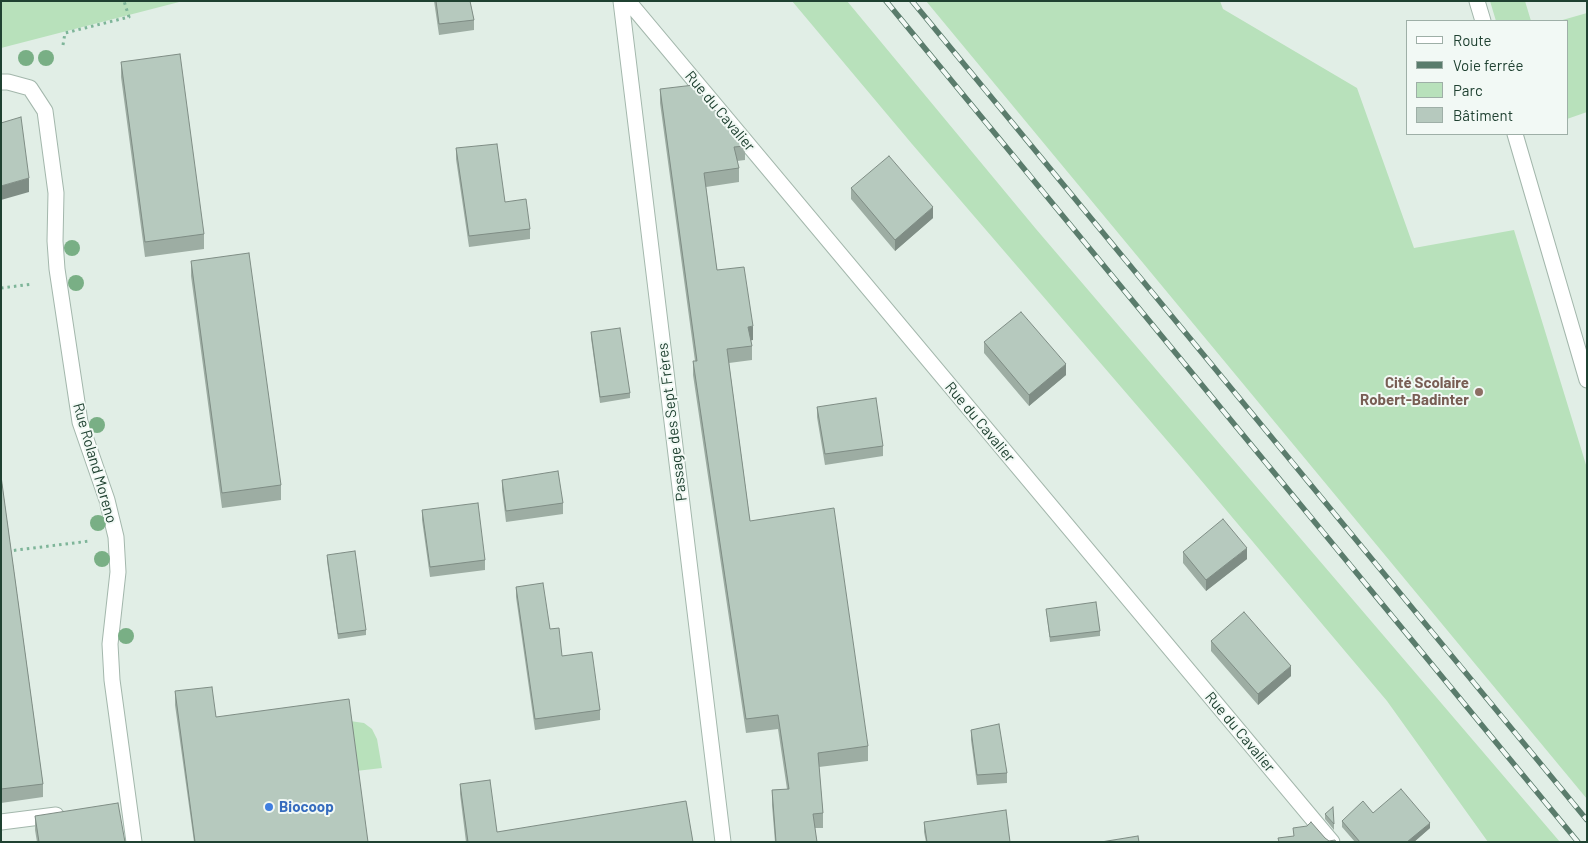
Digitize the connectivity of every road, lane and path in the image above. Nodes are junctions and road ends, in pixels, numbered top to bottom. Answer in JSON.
{"nodes":[{"id":1,"x":124,"y":1,"type":"edge"},
{"id":2,"x":621,"y":1,"type":"edge"},
{"id":3,"x":628,"y":1,"type":"edge"},
{"id":4,"x":1477,"y":1,"type":"edge"},
{"id":5,"x":1483,"y":20,"type":"edge"},
{"id":6,"x":63,"y":45,"type":"dead end"},
{"id":7,"x":1,"y":82,"type":"edge"},
{"id":8,"x":1515,"y":135,"type":"edge"},
{"id":9,"x":1587,"y":380,"type":"edge"},
{"id":10,"x":116,"y":537,"type":"junction"},
{"id":11,"x":1,"y":552,"type":"edge"},
{"id":12,"x":68,"y":813,"type":"edge"},
{"id":13,"x":1,"y":822,"type":"edge"},
{"id":14,"x":134,"y":842,"type":"edge"},
{"id":15,"x":723,"y":842,"type":"edge"},
{"id":16,"x":1332,"y":842,"type":"edge"}],
"edges":[{"from":1,"to":6,"type":"path"},
{"from":2,"to":15,"type":"street","name":"Passage des Sept Frères"},
{"from":3,"to":16,"type":"street","name":"Rue du Cavalier"},
{"from":4,"to":5,"type":"street"},
{"from":7,"to":10,"type":"street","name":"Rue Roland Moreno"},
{"from":8,"to":9,"type":"street"},
{"from":10,"to":11,"type":"path"},
{"from":10,"to":14,"type":"street","name":"Rue Roland Moreno"},
{"from":12,"to":13,"type":"street"}]}
